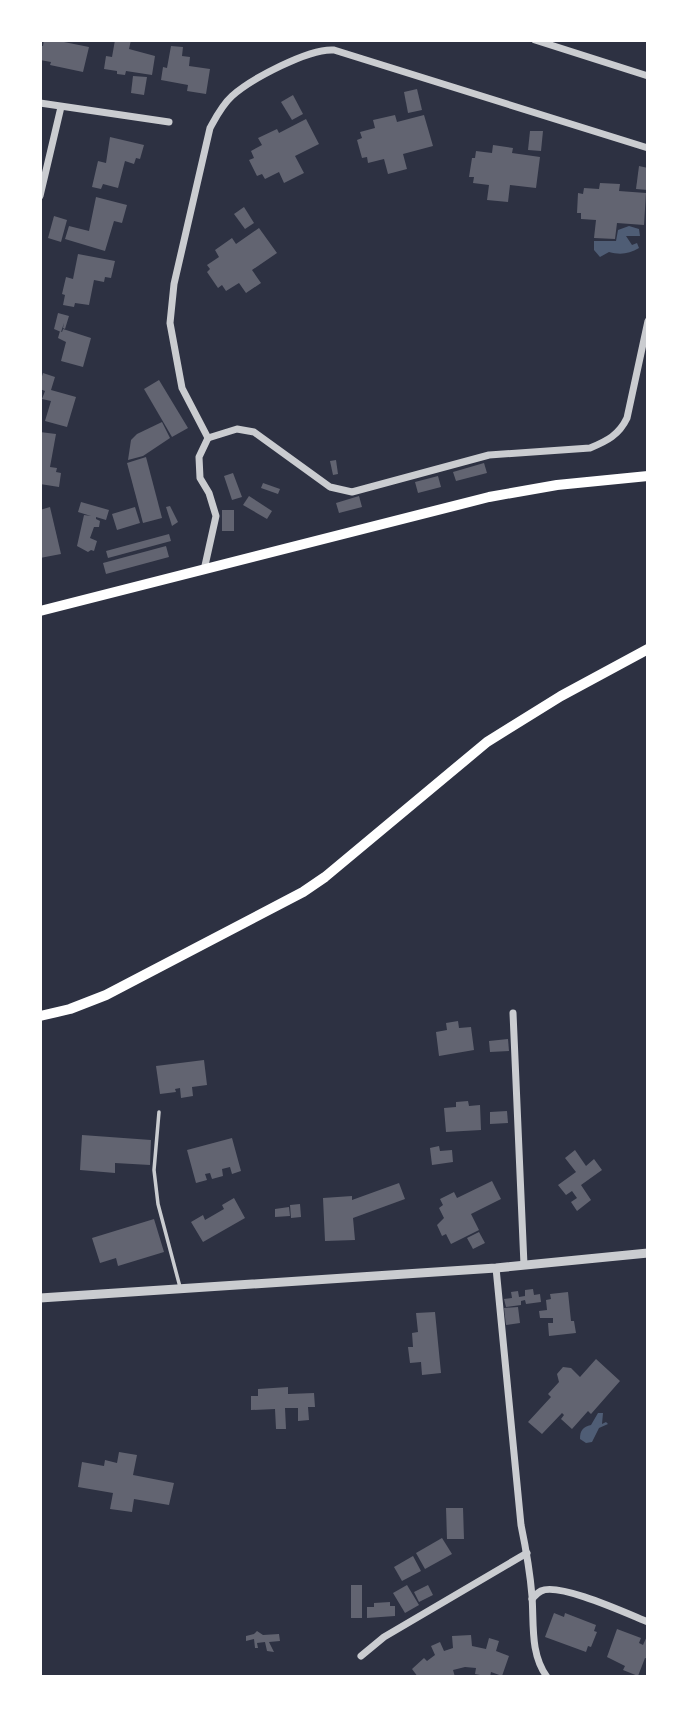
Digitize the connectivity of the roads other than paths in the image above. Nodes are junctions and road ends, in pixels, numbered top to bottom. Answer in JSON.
{"nodes":[{"id":1,"x":536,"y":40,"type":"edge"},
{"id":2,"x":648,"y":76,"type":"edge"},
{"id":3,"x":40,"y":103,"type":"edge"},
{"id":4,"x":61,"y":107,"type":"junction"},
{"id":5,"x":169,"y":122,"type":"dead end"},
{"id":6,"x":648,"y":149,"type":"edge"},
{"id":7,"x":40,"y":196,"type":"edge"},
{"id":8,"x":648,"y":321,"type":"edge"},
{"id":9,"x":208,"y":438,"type":"junction"},
{"id":10,"x":648,"y":477,"type":"edge"},
{"id":11,"x":204,"y":570,"type":"junction"},
{"id":12,"x":40,"y":611,"type":"edge"},
{"id":13,"x":648,"y":649,"type":"edge"},
{"id":14,"x":513,"y":1013,"type":"dead end"},
{"id":15,"x":40,"y":1016,"type":"edge"},
{"id":16,"x":159,"y":1112,"type":"dead end"},
{"id":17,"x":648,"y":1253,"type":"edge"},
{"id":18,"x":524,"y":1265,"type":"junction"},
{"id":19,"x":496,"y":1268,"type":"junction"},
{"id":20,"x":181,"y":1289,"type":"junction"},
{"id":21,"x":40,"y":1298,"type":"edge"},
{"id":22,"x":40,"y":1409,"type":"edge"},
{"id":23,"x":40,"y":1423,"type":"edge"},
{"id":24,"x":527,"y":1553,"type":"junction"},
{"id":25,"x":532,"y":1599,"type":"junction"},
{"id":26,"x":648,"y":1622,"type":"edge"},
{"id":27,"x":361,"y":1656,"type":"dead end"},
{"id":28,"x":547,"y":1677,"type":"edge"}],
"edges":[{"from":1,"to":2,"type":"street"},
{"from":3,"to":4,"type":"street"},
{"from":4,"to":5,"type":"street"},
{"from":4,"to":7,"type":"street"},
{"from":6,"to":9,"type":"street"},
{"from":8,"to":9,"type":"street"},
{"from":9,"to":11,"type":"street"},
{"from":10,"to":11,"type":"main road"},
{"from":11,"to":12,"type":"main road"},
{"from":13,"to":15,"type":"main road"},
{"from":14,"to":18,"type":"street"},
{"from":16,"to":20,"type":"lane"},
{"from":17,"to":18,"type":"street"},
{"from":18,"to":19,"type":"street"},
{"from":19,"to":20,"type":"street"},
{"from":19,"to":24,"type":"street"},
{"from":20,"to":21,"type":"street"},
{"from":22,"to":23,"type":"lane"},
{"from":24,"to":25,"type":"street"},
{"from":24,"to":27,"type":"street"},
{"from":25,"to":26,"type":"street"},
{"from":25,"to":28,"type":"street"}]}
